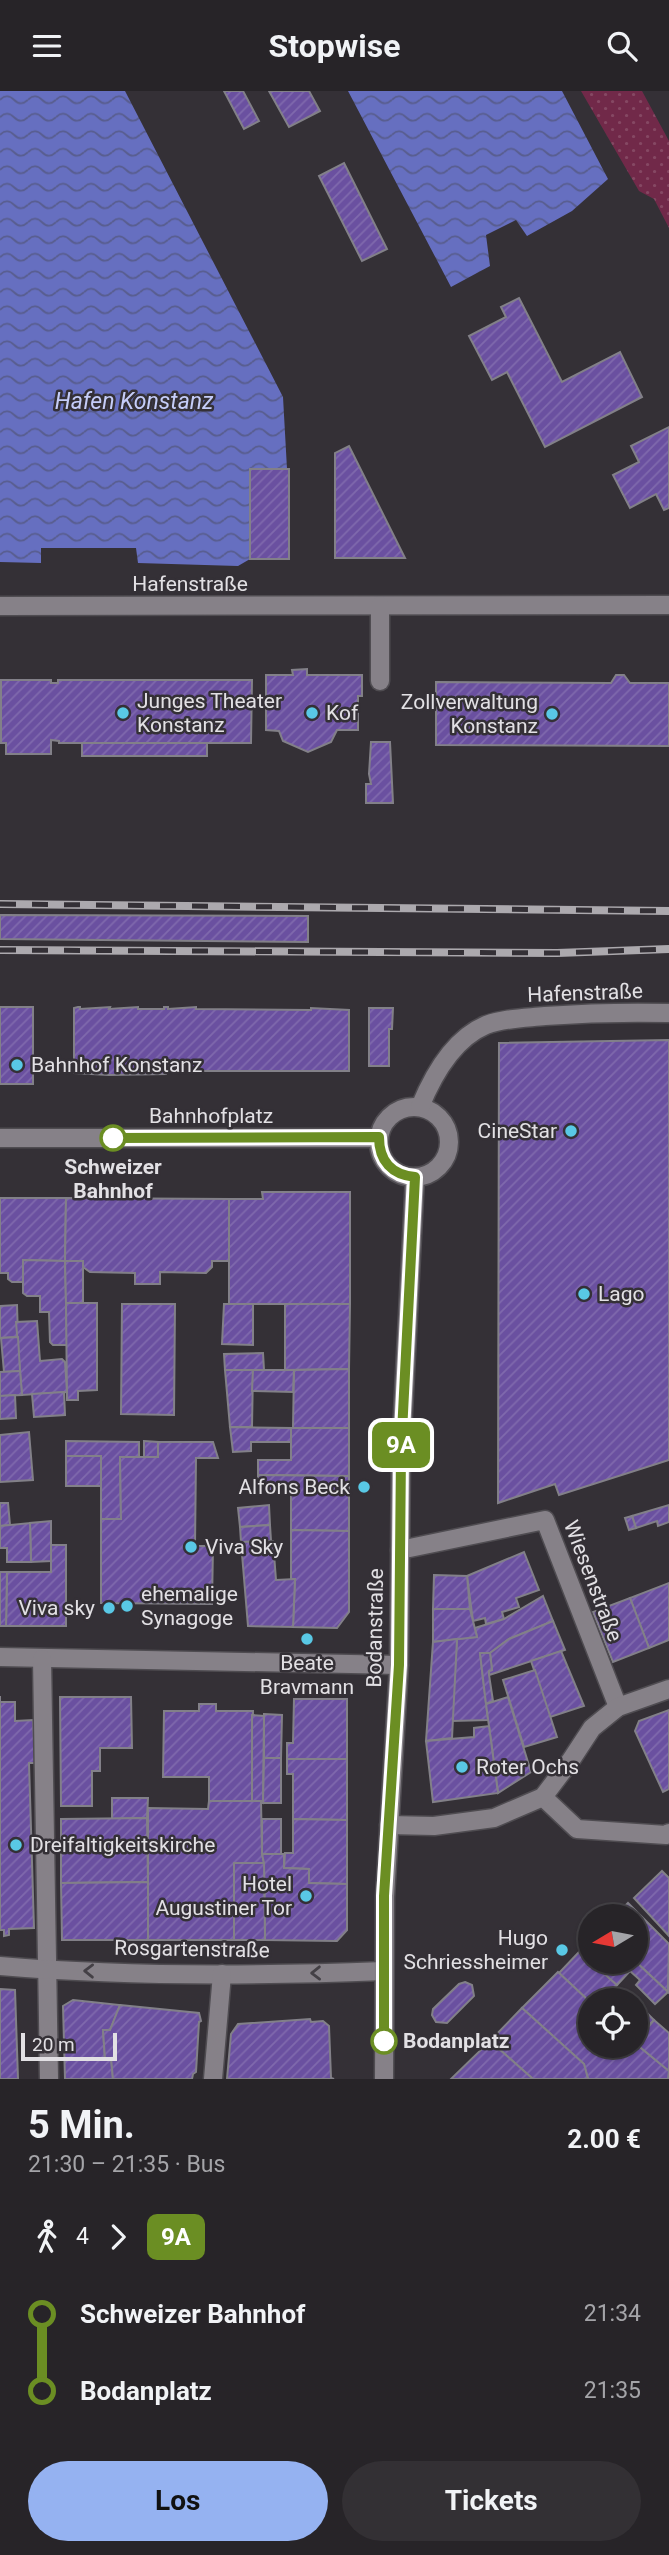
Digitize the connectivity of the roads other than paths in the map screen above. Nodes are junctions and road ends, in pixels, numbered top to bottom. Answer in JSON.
{"nodes":[{"id":1,"x":669,"y":605,"type":"edge"},
{"id":2,"x":0,"y":606,"type":"edge"},
{"id":3,"x":380,"y":606,"type":"junction"},
{"id":4,"x":380,"y":681,"type":"dead end"},
{"id":5,"x":669,"y":1013,"type":"edge"},
{"id":6,"x":419,"y":1107,"type":"junction"},
{"id":7,"x":379,"y":1137,"type":"junction"},
{"id":8,"x":0,"y":1138,"type":"edge"},
{"id":9,"x":415,"y":1177,"type":"junction"},
{"id":10,"x":400,"y":1550,"type":"junction"},
{"id":11,"x":0,"y":1657,"type":"edge"},
{"id":12,"x":42,"y":1659,"type":"junction"},
{"id":13,"x":399,"y":1665,"type":"junction"},
{"id":14,"x":669,"y":1689,"type":"edge"},
{"id":15,"x":618,"y":1707,"type":"junction"},
{"id":16,"x":543,"y":1797,"type":"junction"},
{"id":17,"x":389,"y":1825,"type":"junction"},
{"id":18,"x":669,"y":1833,"type":"edge"},
{"id":19,"x":0,"y":1966,"type":"edge"},
{"id":20,"x":47,"y":1970,"type":"junction"},
{"id":21,"x":384,"y":1971,"type":"junction"},
{"id":22,"x":222,"y":1974,"type":"junction"},
{"id":23,"x":49,"y":2079,"type":"edge"},
{"id":24,"x":212,"y":2079,"type":"edge"},
{"id":25,"x":384,"y":2079,"type":"edge"}],
"edges":[{"from":1,"to":3,"type":"street","name":"Hafenstraße"},
{"from":2,"to":3,"type":"street","name":"Hafenstraße"},
{"from":3,"to":4,"type":"street"},
{"from":5,"to":6,"type":"street","name":"Hafenstraße"},
{"from":6,"to":7,"type":"street"},
{"from":6,"to":9,"type":"street"},
{"from":7,"to":8,"type":"street","name":"Bahnhofplatz"},
{"from":7,"to":9,"type":"street"},
{"from":9,"to":10,"type":"street","name":"Bodanstraße"},
{"from":10,"to":13,"type":"street","name":"Bodanstraße"},
{"from":10,"to":15,"type":"street","name":"Wiesenstraße"},
{"from":11,"to":12,"type":"street"},
{"from":12,"to":13,"type":"street"},
{"from":12,"to":20,"type":"street"},
{"from":13,"to":17,"type":"street","name":"Bodanstraße"},
{"from":14,"to":15,"type":"street"},
{"from":15,"to":16,"type":"street"},
{"from":16,"to":17,"type":"street"},
{"from":16,"to":18,"type":"street"},
{"from":17,"to":21,"type":"street","name":"Bodanstraße"},
{"from":19,"to":20,"type":"street","name":"Rosgartenstraße"},
{"from":22,"to":20,"type":"street","name":"Rosgartenstraße","one_way":true},
{"from":20,"to":23,"type":"street"},
{"from":21,"to":22,"type":"street","name":"Rosgartenstraße","one_way":true},
{"from":21,"to":25,"type":"street","name":"Bodanstraße"},
{"from":22,"to":24,"type":"street"}]}
